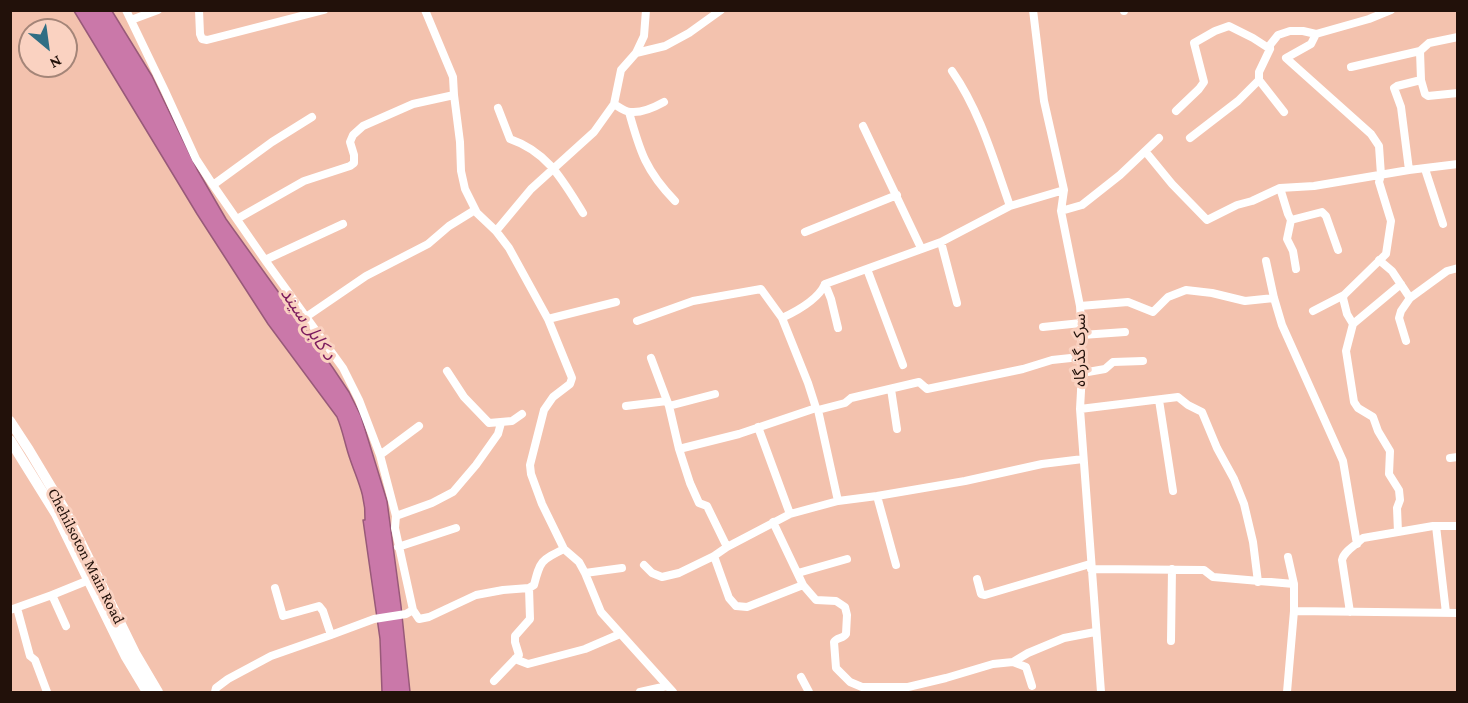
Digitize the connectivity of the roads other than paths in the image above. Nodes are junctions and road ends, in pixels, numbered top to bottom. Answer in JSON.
{"nodes":[{"id":1,"x":126,"y":10,"type":"edge"},
{"id":2,"x":158,"y":10,"type":"edge"},
{"id":3,"x":199,"y":10,"type":"edge"},
{"id":4,"x":324,"y":10,"type":"edge"},
{"id":5,"x":425,"y":10,"type":"edge"},
{"id":6,"x":646,"y":10,"type":"edge"},
{"id":7,"x":721,"y":10,"type":"edge"},
{"id":8,"x":1033,"y":10,"type":"edge"},
{"id":9,"x":1391,"y":10,"type":"edge"},
{"id":10,"x":131,"y":20,"type":"junction"},
{"id":11,"x":1316,"y":34,"type":"junction"},
{"id":12,"x":1458,"y":37,"type":"edge"},
{"id":13,"x":1270,"y":49,"type":"junction"},
{"id":14,"x":1420,"y":51,"type":"junction"},
{"id":15,"x":636,"y":53,"type":"junction"},
{"id":16,"x":1351,"y":67,"type":"dead end"},
{"id":17,"x":952,"y":71,"type":"dead end"},
{"id":18,"x":1259,"y":80,"type":"junction"},
{"id":19,"x":1421,"y":80,"type":"junction"},
{"id":20,"x":1458,"y":93,"type":"edge"},
{"id":21,"x":454,"y":95,"type":"junction"},
{"id":22,"x":664,"y":102,"type":"dead end"},
{"id":23,"x":614,"y":104,"type":"junction"},
{"id":24,"x":498,"y":108,"type":"dead end"},
{"id":25,"x":1176,"y":111,"type":"dead end"},
{"id":26,"x":629,"y":112,"type":"junction"},
{"id":27,"x":1284,"y":112,"type":"dead end"},
{"id":28,"x":312,"y":117,"type":"dead end"},
{"id":29,"x":863,"y":126,"type":"dead end"},
{"id":30,"x":1159,"y":138,"type":"dead end"},
{"id":31,"x":1190,"y":138,"type":"dead end"},
{"id":32,"x":1145,"y":151,"type":"junction"},
{"id":33,"x":1458,"y":164,"type":"edge"},
{"id":34,"x":554,"y":168,"type":"junction"},
{"id":35,"x":1425,"y":169,"type":"junction"},
{"id":36,"x":1409,"y":170,"type":"junction"},
{"id":37,"x":1381,"y":175,"type":"junction"},
{"id":38,"x":213,"y":185,"type":"junction"},
{"id":39,"x":1280,"y":188,"type":"junction"},
{"id":40,"x":1064,"y":190,"type":"junction"},
{"id":41,"x":897,"y":195,"type":"junction"},
{"id":42,"x":675,"y":201,"type":"dead end"},
{"id":43,"x":1010,"y":206,"type":"junction"},
{"id":44,"x":475,"y":210,"type":"junction"},
{"id":45,"x":1061,"y":211,"type":"junction"},
{"id":46,"x":583,"y":213,"type":"dead end"},
{"id":47,"x":237,"y":219,"type":"junction"},
{"id":48,"x":1291,"y":220,"type":"junction"},
{"id":49,"x":343,"y":224,"type":"dead end"},
{"id":50,"x":1443,"y":224,"type":"dead end"},
{"id":51,"x":496,"y":231,"type":"junction"},
{"id":52,"x":805,"y":232,"type":"dead end"},
{"id":53,"x":941,"y":242,"type":"junction"},
{"id":54,"x":921,"y":248,"type":"junction"},
{"id":55,"x":1338,"y":250,"type":"dead end"},
{"id":56,"x":265,"y":260,"type":"junction"},
{"id":57,"x":1379,"y":260,"type":"junction"},
{"id":58,"x":1266,"y":261,"type":"dead end"},
{"id":59,"x":1458,"y":268,"type":"edge"},
{"id":60,"x":1296,"y":269,"type":"dead end"},
{"id":61,"x":867,"y":270,"type":"junction"},
{"id":62,"x":825,"y":284,"type":"junction"},
{"id":63,"x":1401,"y":284,"type":"junction"},
{"id":64,"x":1344,"y":296,"type":"junction"},
{"id":65,"x":1410,"y":297,"type":"junction"},
{"id":66,"x":1274,"y":298,"type":"junction"},
{"id":67,"x":616,"y":302,"type":"dead end"},
{"id":68,"x":957,"y":303,"type":"dead end"},
{"id":69,"x":1080,"y":306,"type":"junction"},
{"id":70,"x":1313,"y":311,"type":"dead end"},
{"id":71,"x":306,"y":317,"type":"junction"},
{"id":72,"x":782,"y":318,"type":"junction"},
{"id":73,"x":548,"y":319,"type":"junction"},
{"id":74,"x":637,"y":321,"type":"dead end"},
{"id":75,"x":1081,"y":323,"type":"junction"},
{"id":76,"x":1353,"y":324,"type":"junction"},
{"id":77,"x":1043,"y":327,"type":"dead end"},
{"id":78,"x":837,"y":328,"type":"dead end"},
{"id":79,"x":1125,"y":332,"type":"dead end"},
{"id":80,"x":1082,"y":335,"type":"junction"},
{"id":81,"x":1406,"y":341,"type":"dead end"},
{"id":82,"x":1080,"y":357,"type":"junction"},
{"id":83,"x":651,"y":358,"type":"dead end"},
{"id":84,"x":1143,"y":361,"type":"dead end"},
{"id":85,"x":903,"y":365,"type":"dead end"},
{"id":86,"x":447,"y":371,"type":"dead end"},
{"id":87,"x":1082,"y":373,"type":"junction"},
{"id":88,"x":891,"y":389,"type":"junction"},
{"id":89,"x":715,"y":394,"type":"dead end"},
{"id":90,"x":1159,"y":400,"type":"junction"},
{"id":91,"x":668,"y":404,"type":"junction"},
{"id":92,"x":626,"y":406,"type":"dead end"},
{"id":93,"x":817,"y":409,"type":"junction"},
{"id":94,"x":1080,"y":409,"type":"junction"},
{"id":95,"x":522,"y":414,"type":"dead end"},
{"id":96,"x":10,"y":421,"type":"edge"},
{"id":97,"x":501,"y":423,"type":"junction"},
{"id":98,"x":419,"y":426,"type":"dead end"},
{"id":99,"x":758,"y":427,"type":"junction"},
{"id":100,"x":897,"y":429,"type":"dead end"},
{"id":101,"x":10,"y":440,"type":"edge"},
{"id":102,"x":679,"y":449,"type":"junction"},
{"id":103,"x":14,"y":453,"type":"edge"},
{"id":104,"x":380,"y":455,"type":"junction"},
{"id":105,"x":1083,"y":459,"type":"junction"},
{"id":106,"x":1173,"y":490,"type":"dead end"},
{"id":107,"x":877,"y":496,"type":"junction"},
{"id":108,"x":838,"y":501,"type":"junction"},
{"id":109,"x":790,"y":514,"type":"junction"},
{"id":110,"x":396,"y":516,"type":"junction"},
{"id":111,"x":773,"y":522,"type":"junction"},
{"id":112,"x":1436,"y":526,"type":"junction"},
{"id":113,"x":1458,"y":526,"type":"edge"},
{"id":114,"x":456,"y":528,"type":"dead end"},
{"id":115,"x":1398,"y":532,"type":"junction"},
{"id":116,"x":1357,"y":544,"type":"junction"},
{"id":117,"x":727,"y":547,"type":"junction"},
{"id":118,"x":398,"y":548,"type":"junction"},
{"id":119,"x":564,"y":549,"type":"junction"},
{"id":120,"x":714,"y":556,"type":"junction"},
{"id":121,"x":1288,"y":557,"type":"dead end"},
{"id":122,"x":847,"y":559,"type":"dead end"},
{"id":123,"x":644,"y":565,"type":"dead end"},
{"id":124,"x":896,"y":565,"type":"dead end"},
{"id":125,"x":1091,"y":566,"type":"junction"},
{"id":126,"x":622,"y":568,"type":"dead end"},
{"id":127,"x":1172,"y":569,"type":"junction"},
{"id":128,"x":585,"y":573,"type":"junction"},
{"id":129,"x":798,"y":573,"type":"junction"},
{"id":130,"x":977,"y":579,"type":"dead end"},
{"id":131,"x":89,"y":580,"type":"junction"},
{"id":132,"x":1258,"y":582,"type":"junction"},
{"id":133,"x":1294,"y":584,"type":"junction"},
{"id":134,"x":803,"y":585,"type":"junction"},
{"id":135,"x":275,"y":588,"type":"dead end"},
{"id":136,"x":529,"y":588,"type":"junction"},
{"id":137,"x":52,"y":595,"type":"junction"},
{"id":138,"x":14,"y":609,"type":"edge"},
{"id":139,"x":1294,"y":611,"type":"junction"},
{"id":140,"x":409,"y":612,"type":"junction"},
{"id":141,"x":1350,"y":612,"type":"junction"},
{"id":142,"x":1446,"y":613,"type":"junction"},
{"id":143,"x":1458,"y":613,"type":"edge"},
{"id":144,"x":66,"y":626,"type":"dead end"},
{"id":145,"x":1095,"y":632,"type":"junction"},
{"id":146,"x":620,"y":634,"type":"junction"},
{"id":147,"x":331,"y":635,"type":"junction"},
{"id":148,"x":1172,"y":641,"type":"dead end"},
{"id":149,"x":515,"y":659,"type":"junction"},
{"id":150,"x":1013,"y":662,"type":"junction"},
{"id":151,"x":801,"y":677,"type":"dead end"},
{"id":152,"x":494,"y":681,"type":"dead end"},
{"id":153,"x":1032,"y":686,"type":"dead end"},
{"id":154,"x":670,"y":689,"type":"edge"},
{"id":155,"x":862,"y":690,"type":"edge"},
{"id":156,"x":46,"y":693,"type":"edge"},
{"id":157,"x":147,"y":693,"type":"edge"},
{"id":158,"x":158,"y":693,"type":"edge"},
{"id":159,"x":215,"y":693,"type":"edge"},
{"id":160,"x":640,"y":693,"type":"edge"},
{"id":161,"x":809,"y":693,"type":"edge"},
{"id":162,"x":1101,"y":693,"type":"edge"},
{"id":163,"x":1287,"y":693,"type":"edge"}],
"edges":[{"from":1,"to":10,"type":"street"},
{"from":2,"to":10,"type":"street"},
{"from":3,"to":4,"type":"street"},
{"from":5,"to":21,"type":"street"},
{"from":6,"to":15,"type":"street"},
{"from":7,"to":15,"type":"street"},
{"from":8,"to":40,"type":"street","name":"سرک گذرگاه"},
{"from":9,"to":11,"type":"street"},
{"from":10,"to":38,"type":"street"},
{"from":11,"to":13,"type":"street"},
{"from":11,"to":37,"type":"street"},
{"from":12,"to":14,"type":"street"},
{"from":13,"to":18,"type":"street"},
{"from":13,"to":25,"type":"street"},
{"from":14,"to":16,"type":"street"},
{"from":14,"to":19,"type":"street"},
{"from":15,"to":23,"type":"street"},
{"from":17,"to":43,"type":"street"},
{"from":18,"to":27,"type":"street"},
{"from":18,"to":31,"type":"street"},
{"from":19,"to":20,"type":"street"},
{"from":19,"to":36,"type":"street"},
{"from":21,"to":44,"type":"street"},
{"from":21,"to":47,"type":"street"},
{"from":22,"to":26,"type":"street"},
{"from":23,"to":26,"type":"street"},
{"from":23,"to":34,"type":"street"},
{"from":24,"to":34,"type":"street"},
{"from":26,"to":42,"type":"street"},
{"from":28,"to":38,"type":"street"},
{"from":29,"to":41,"type":"street"},
{"from":30,"to":32,"type":"street"},
{"from":32,"to":39,"type":"street"},
{"from":32,"to":45,"type":"street"},
{"from":33,"to":35,"type":"street"},
{"from":34,"to":46,"type":"street"},
{"from":34,"to":51,"type":"street"},
{"from":35,"to":36,"type":"street"},
{"from":35,"to":50,"type":"street"},
{"from":36,"to":37,"type":"street"},
{"from":37,"to":39,"type":"street"},
{"from":37,"to":57,"type":"street"},
{"from":38,"to":47,"type":"street"},
{"from":39,"to":48,"type":"street"},
{"from":40,"to":43,"type":"street"},
{"from":40,"to":45,"type":"street","name":"سرک گذرگاه"},
{"from":41,"to":52,"type":"street"},
{"from":41,"to":54,"type":"street"},
{"from":43,"to":53,"type":"street"},
{"from":44,"to":51,"type":"street"},
{"from":44,"to":71,"type":"street"},
{"from":45,"to":69,"type":"street","name":"سرک گذرگاه"},
{"from":47,"to":56,"type":"street"},
{"from":48,"to":55,"type":"street"},
{"from":48,"to":60,"type":"street"},
{"from":49,"to":56,"type":"street"},
{"from":51,"to":73,"type":"street"},
{"from":53,"to":54,"type":"street"},
{"from":53,"to":68,"type":"street"},
{"from":54,"to":61,"type":"street"},
{"from":56,"to":71,"type":"street"},
{"from":57,"to":63,"type":"street"},
{"from":57,"to":64,"type":"street"},
{"from":58,"to":66,"type":"street"},
{"from":59,"to":65,"type":"street"},
{"from":61,"to":62,"type":"street"},
{"from":61,"to":85,"type":"street"},
{"from":62,"to":72,"type":"street"},
{"from":62,"to":78,"type":"street"},
{"from":63,"to":65,"type":"street"},
{"from":63,"to":76,"type":"street"},
{"from":64,"to":70,"type":"street"},
{"from":64,"to":76,"type":"street"},
{"from":65,"to":81,"type":"street"},
{"from":66,"to":69,"type":"street"},
{"from":66,"to":116,"type":"street"},
{"from":67,"to":73,"type":"street"},
{"from":69,"to":75,"type":"street","name":"سرک گذرگاه"},
{"from":71,"to":104,"type":"street"},
{"from":72,"to":74,"type":"street"},
{"from":72,"to":93,"type":"street"},
{"from":73,"to":119,"type":"street"},
{"from":75,"to":77,"type":"street"},
{"from":75,"to":80,"type":"street","name":"سرک گذرگاه"},
{"from":76,"to":115,"type":"street"},
{"from":79,"to":80,"type":"street"},
{"from":80,"to":82,"type":"street","name":"سرک گذرگاه"},
{"from":82,"to":87,"type":"street","name":"سرک گذرگاه"},
{"from":82,"to":88,"type":"street"},
{"from":83,"to":91,"type":"street"},
{"from":84,"to":87,"type":"street"},
{"from":86,"to":97,"type":"street"},
{"from":87,"to":94,"type":"street","name":"سرک گذرگاه"},
{"from":88,"to":93,"type":"street"},
{"from":88,"to":100,"type":"street"},
{"from":89,"to":91,"type":"street"},
{"from":90,"to":94,"type":"street"},
{"from":90,"to":106,"type":"street"},
{"from":90,"to":132,"type":"street"},
{"from":91,"to":92,"type":"street"},
{"from":91,"to":102,"type":"street"},
{"from":93,"to":99,"type":"street"},
{"from":93,"to":108,"type":"street"},
{"from":94,"to":105,"type":"street","name":"سرک گذرگاه"},
{"from":95,"to":97,"type":"street"},
{"from":96,"to":158,"type":"main road","name":"Chehilsoton Main Road"},
{"from":97,"to":110,"type":"street"},
{"from":98,"to":104,"type":"street"},
{"from":99,"to":102,"type":"street"},
{"from":99,"to":109,"type":"street"},
{"from":101,"to":103,"type":"main road","name":"Chehilsoton Main Road"},
{"from":102,"to":117,"type":"street"},
{"from":103,"to":131,"type":"main road","name":"Chehilsoton Main Road"},
{"from":104,"to":110,"type":"street"},
{"from":105,"to":107,"type":"street"},
{"from":105,"to":125,"type":"street","name":"سرک گذرگاه"},
{"from":107,"to":108,"type":"street"},
{"from":107,"to":124,"type":"street"},
{"from":108,"to":109,"type":"street"},
{"from":109,"to":111,"type":"street"},
{"from":110,"to":118,"type":"street"},
{"from":111,"to":117,"type":"street"},
{"from":111,"to":129,"type":"street"},
{"from":112,"to":113,"type":"street"},
{"from":112,"to":115,"type":"street"},
{"from":112,"to":142,"type":"street"},
{"from":114,"to":118,"type":"street"},
{"from":115,"to":116,"type":"street"},
{"from":116,"to":141,"type":"street"},
{"from":117,"to":120,"type":"street"},
{"from":118,"to":140,"type":"street"},
{"from":119,"to":128,"type":"street"},
{"from":119,"to":136,"type":"street"},
{"from":120,"to":123,"type":"street"},
{"from":120,"to":134,"type":"street"},
{"from":121,"to":133,"type":"street"},
{"from":122,"to":129,"type":"street"},
{"from":125,"to":127,"type":"street"},
{"from":125,"to":130,"type":"street"},
{"from":125,"to":145,"type":"street","name":"سرک گذرگاه"},
{"from":126,"to":128,"type":"street"},
{"from":127,"to":132,"type":"street"},
{"from":127,"to":148,"type":"street"},
{"from":128,"to":146,"type":"street"},
{"from":129,"to":134,"type":"street"},
{"from":131,"to":137,"type":"street"},
{"from":131,"to":157,"type":"main road","name":"Chehilsoton Main Road"},
{"from":132,"to":133,"type":"street"},
{"from":133,"to":139,"type":"street"},
{"from":134,"to":155,"type":"street"},
{"from":135,"to":147,"type":"street"},
{"from":136,"to":140,"type":"street"},
{"from":136,"to":149,"type":"street"},
{"from":137,"to":138,"type":"street"},
{"from":137,"to":144,"type":"street"},
{"from":138,"to":156,"type":"street"},
{"from":139,"to":141,"type":"street"},
{"from":139,"to":163,"type":"street"},
{"from":140,"to":147,"type":"street"},
{"from":141,"to":142,"type":"street"},
{"from":142,"to":143,"type":"street"},
{"from":145,"to":150,"type":"street"},
{"from":145,"to":162,"type":"street","name":"سرک گذرگاه"},
{"from":146,"to":149,"type":"street"},
{"from":146,"to":154,"type":"street"},
{"from":147,"to":159,"type":"street"},
{"from":149,"to":152,"type":"street"},
{"from":150,"to":153,"type":"street"},
{"from":150,"to":155,"type":"street"},
{"from":151,"to":161,"type":"street"},
{"from":154,"to":160,"type":"street"}]}
